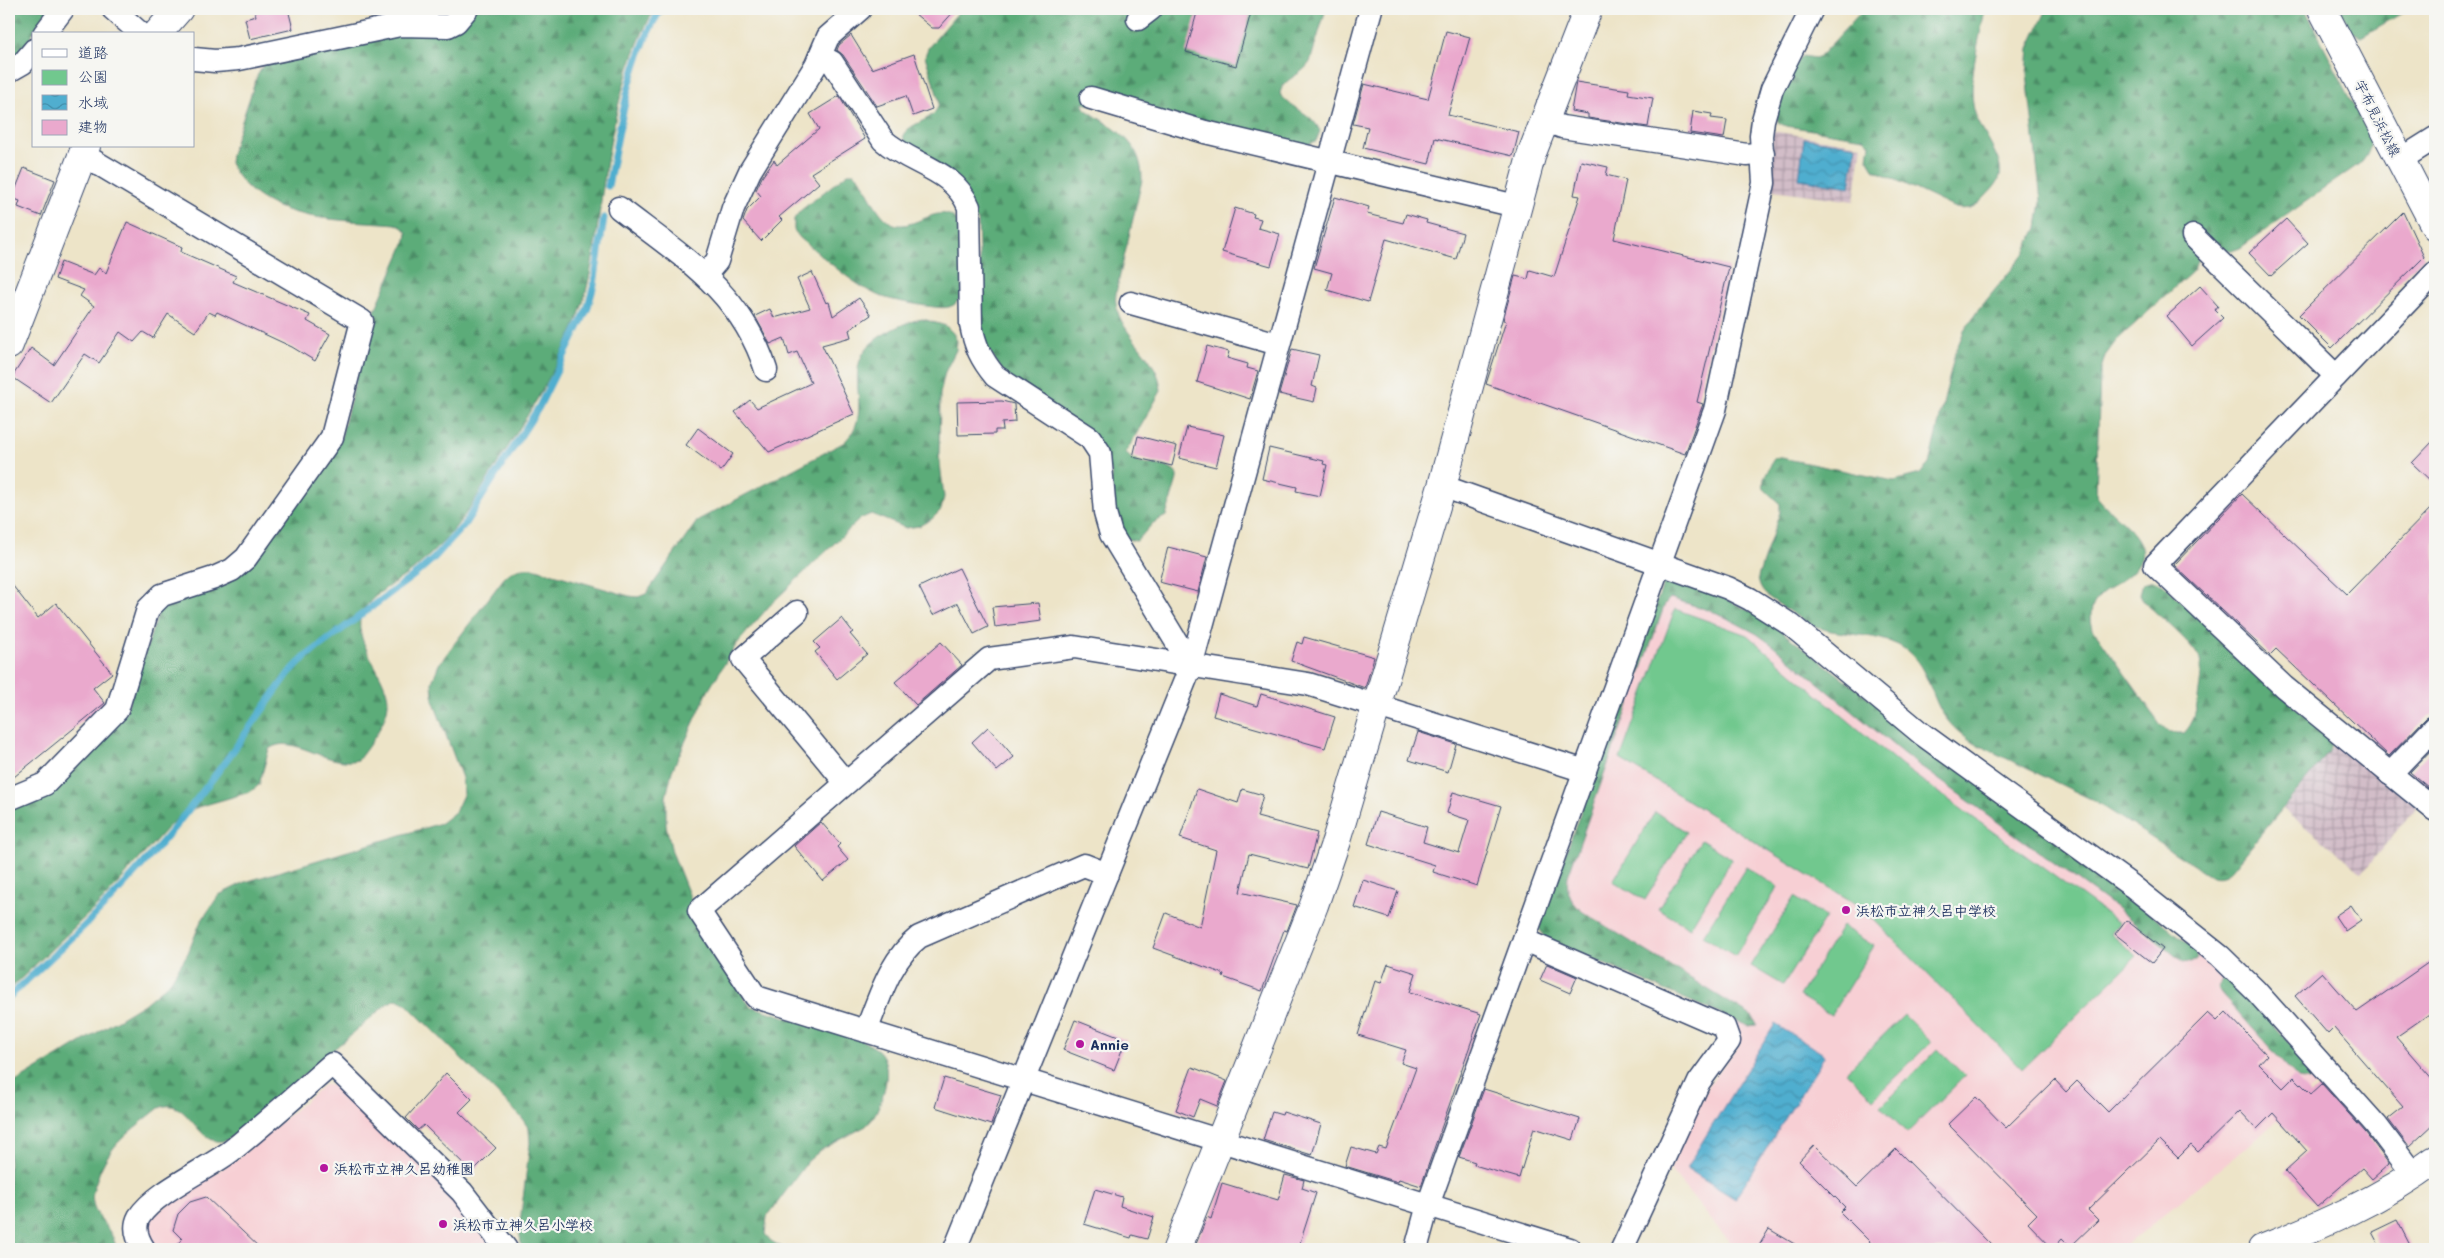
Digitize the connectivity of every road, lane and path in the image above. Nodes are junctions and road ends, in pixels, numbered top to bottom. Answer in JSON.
{"nodes":[{"id":1,"x":63,"y":9,"type":"edge"},
{"id":2,"x":113,"y":9,"type":"edge"},
{"id":3,"x":179,"y":9,"type":"edge"},
{"id":4,"x":467,"y":9,"type":"edge"},
{"id":5,"x":860,"y":9,"type":"edge"},
{"id":6,"x":1371,"y":9,"type":"edge"},
{"id":7,"x":1588,"y":9,"type":"edge"},
{"id":8,"x":1812,"y":9,"type":"edge"},
{"id":9,"x":2322,"y":9,"type":"edge"},
{"id":10,"x":46,"y":32,"type":"edge"},
{"id":11,"x":139,"y":32,"type":"edge"},
{"id":12,"x":159,"y":32,"type":"edge"},
{"id":13,"x":32,"y":52,"type":"edge"},
{"id":14,"x":820,"y":56,"type":"junction"},
{"id":15,"x":195,"y":59,"type":"edge"},
{"id":16,"x":9,"y":71,"type":"edge"},
{"id":17,"x":1091,"y":98,"type":"dead end"},
{"id":18,"x":1543,"y":120,"type":"junction"},
{"id":19,"x":2435,"y":138,"type":"edge"},
{"id":20,"x":84,"y":150,"type":"edge"},
{"id":21,"x":1763,"y":153,"type":"junction"},
{"id":22,"x":2400,"y":160,"type":"junction"},
{"id":23,"x":1328,"y":161,"type":"junction"},
{"id":24,"x":1516,"y":206,"type":"junction"},
{"id":25,"x":619,"y":208,"type":"dead end"},
{"id":26,"x":2435,"y":226,"type":"edge"},
{"id":27,"x":2193,"y":236,"type":"dead end"},
{"id":28,"x":2435,"y":273,"type":"edge"},
{"id":29,"x":705,"y":275,"type":"junction"},
{"id":30,"x":1131,"y":303,"type":"dead end"},
{"id":31,"x":1278,"y":344,"type":"junction"},
{"id":32,"x":9,"y":345,"type":"edge"},
{"id":33,"x":766,"y":370,"type":"dead end"},
{"id":34,"x":2336,"y":376,"type":"junction"},
{"id":35,"x":1442,"y":486,"type":"junction"},
{"id":36,"x":1660,"y":564,"type":"junction"},
{"id":37,"x":797,"y":612,"type":"dead end"},
{"id":38,"x":1191,"y":666,"type":"junction"},
{"id":39,"x":1377,"y":705,"type":"junction"},
{"id":40,"x":2435,"y":727,"type":"edge"},
{"id":41,"x":1585,"y":771,"type":"junction"},
{"id":42,"x":2390,"y":774,"type":"junction"},
{"id":43,"x":846,"y":783,"type":"junction"},
{"id":44,"x":9,"y":799,"type":"edge"},
{"id":45,"x":2435,"y":810,"type":"edge"},
{"id":46,"x":1107,"y":874,"type":"junction"},
{"id":47,"x":1524,"y":940,"type":"junction"},
{"id":48,"x":866,"y":1031,"type":"junction"},
{"id":49,"x":1024,"y":1080,"type":"junction"},
{"id":50,"x":1220,"y":1141,"type":"junction"},
{"id":51,"x":2428,"y":1167,"type":"edge"},
{"id":52,"x":1428,"y":1205,"type":"junction"},
{"id":53,"x":144,"y":1249,"type":"edge"},
{"id":54,"x":506,"y":1249,"type":"edge"},
{"id":55,"x":955,"y":1249,"type":"edge"},
{"id":56,"x":1177,"y":1249,"type":"edge"},
{"id":57,"x":1416,"y":1249,"type":"edge"},
{"id":58,"x":1570,"y":1249,"type":"edge"},
{"id":59,"x":1622,"y":1249,"type":"edge"},
{"id":60,"x":2262,"y":1249,"type":"edge"}],
"edges":[{"from":1,"to":10,"type":"street"},
{"from":2,"to":11,"type":"street"},
{"from":3,"to":12,"type":"street"},
{"from":4,"to":15,"type":"street"},
{"from":5,"to":14,"type":"street"},
{"from":6,"to":23,"type":"street"},
{"from":7,"to":18,"type":"street"},
{"from":8,"to":21,"type":"street"},
{"from":9,"to":22,"type":"street","name":"宇布見浜松線"},
{"from":13,"to":16,"type":"street"},
{"from":14,"to":29,"type":"street"},
{"from":14,"to":38,"type":"street"},
{"from":17,"to":23,"type":"street"},
{"from":18,"to":21,"type":"street"},
{"from":18,"to":24,"type":"street"},
{"from":19,"to":22,"type":"street"},
{"from":20,"to":32,"type":"street"},
{"from":20,"to":44,"type":"street"},
{"from":21,"to":36,"type":"street"},
{"from":22,"to":26,"type":"street","name":"宇布見浜松線"},
{"from":23,"to":24,"type":"street"},
{"from":23,"to":31,"type":"street"},
{"from":24,"to":35,"type":"street"},
{"from":25,"to":29,"type":"street"},
{"from":27,"to":34,"type":"street"},
{"from":28,"to":34,"type":"street"},
{"from":29,"to":33,"type":"street"},
{"from":30,"to":31,"type":"street"},
{"from":31,"to":38,"type":"street"},
{"from":34,"to":42,"type":"street"},
{"from":35,"to":36,"type":"street"},
{"from":35,"to":39,"type":"street"},
{"from":36,"to":41,"type":"street"},
{"from":36,"to":51,"type":"street"},
{"from":37,"to":43,"type":"street"},
{"from":38,"to":39,"type":"street"},
{"from":38,"to":43,"type":"street"},
{"from":38,"to":46,"type":"street"},
{"from":39,"to":41,"type":"street"},
{"from":39,"to":50,"type":"street"},
{"from":40,"to":42,"type":"street"},
{"from":41,"to":47,"type":"street"},
{"from":42,"to":45,"type":"street"},
{"from":43,"to":48,"type":"street"},
{"from":46,"to":48,"type":"street"},
{"from":46,"to":49,"type":"street"},
{"from":47,"to":52,"type":"street"},
{"from":47,"to":59,"type":"street"},
{"from":48,"to":49,"type":"street"},
{"from":49,"to":50,"type":"street"},
{"from":49,"to":55,"type":"street"},
{"from":50,"to":52,"type":"street"},
{"from":50,"to":56,"type":"street"},
{"from":51,"to":60,"type":"street"},
{"from":52,"to":57,"type":"street"},
{"from":52,"to":58,"type":"street"},
{"from":53,"to":54,"type":"street"}]}
